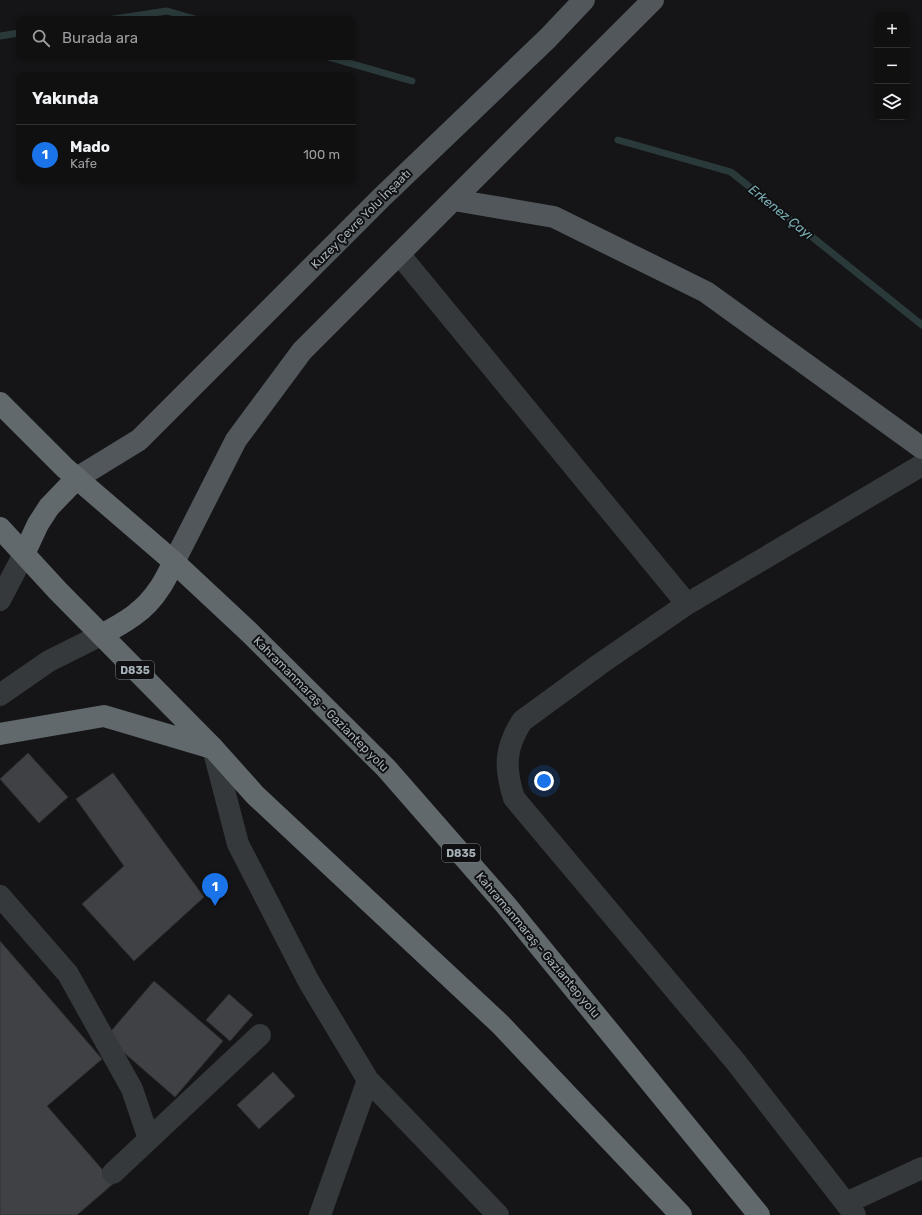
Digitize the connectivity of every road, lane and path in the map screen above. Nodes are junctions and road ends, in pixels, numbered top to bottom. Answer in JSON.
{"nodes":[{"id":1,"x":584,"y":0,"type":"edge"},
{"id":2,"x":653,"y":0,"type":"edge"},
{"id":3,"x":454,"y":200,"type":"junction"},
{"id":4,"x":399,"y":254,"type":"junction"},
{"id":5,"x":0,"y":403,"type":"edge"},
{"id":6,"x":922,"y":448,"type":"edge"},
{"id":7,"x":922,"y":465,"type":"edge"},
{"id":8,"x":77,"y":478,"type":"junction"},
{"id":9,"x":0,"y":528,"type":"edge"},
{"id":10,"x":24,"y":554,"type":"junction"},
{"id":11,"x":174,"y":562,"type":"junction"},
{"id":12,"x":0,"y":600,"type":"edge"},
{"id":13,"x":687,"y":604,"type":"junction"},
{"id":14,"x":101,"y":635,"type":"junction"},
{"id":15,"x":0,"y":695,"type":"edge"},
{"id":16,"x":0,"y":734,"type":"edge"},
{"id":17,"x":213,"y":748,"type":"junction"},
{"id":18,"x":0,"y":896,"type":"edge"},
{"id":19,"x":260,"y":1035,"type":"dead end"},
{"id":20,"x":368,"y":1080,"type":"junction"},
{"id":21,"x":149,"y":1139,"type":"junction"},
{"id":22,"x":922,"y":1168,"type":"edge"},
{"id":23,"x":113,"y":1173,"type":"dead end"},
{"id":24,"x":851,"y":1209,"type":"edge"},
{"id":25,"x":320,"y":1215,"type":"edge"},
{"id":26,"x":498,"y":1215,"type":"edge"},
{"id":27,"x":681,"y":1215,"type":"edge"},
{"id":28,"x":759,"y":1215,"type":"edge"}],
"edges":[{"from":1,"to":8,"type":"main road","name":"Kuzey Çevre Yolu İnşaatı"},
{"from":2,"to":3,"type":"main road"},
{"from":3,"to":4,"type":"main road"},
{"from":3,"to":6,"type":"main road"},
{"from":4,"to":11,"type":"main road"},
{"from":4,"to":13,"type":"street"},
{"from":5,"to":8,"type":"highway","number":"D835"},
{"from":7,"to":13,"type":"street"},
{"from":8,"to":10,"type":"highway"},
{"from":8,"to":11,"type":"highway","name":"Kahramanmaraş - Gaziantep yolu","number":"D835"},
{"from":9,"to":10,"type":"highway","number":"D835"},
{"from":10,"to":12,"type":"street"},
{"from":10,"to":14,"type":"highway","number":"D835"},
{"from":11,"to":14,"type":"highway"},
{"from":11,"to":28,"type":"highway","name":"Kahramanmaraş - Gaziantep yolu","number":"D835"},
{"from":13,"to":24,"type":"street"},
{"from":14,"to":15,"type":"street"},
{"from":14,"to":17,"type":"highway","number":"D835"},
{"from":16,"to":17,"type":"highway"},
{"from":17,"to":20,"type":"street"},
{"from":17,"to":27,"type":"highway","number":"D835"},
{"from":18,"to":21,"type":"street"},
{"from":19,"to":21,"type":"street"},
{"from":20,"to":25,"type":"street"},
{"from":20,"to":26,"type":"street"},
{"from":21,"to":23,"type":"street"},
{"from":22,"to":24,"type":"street"}]}
